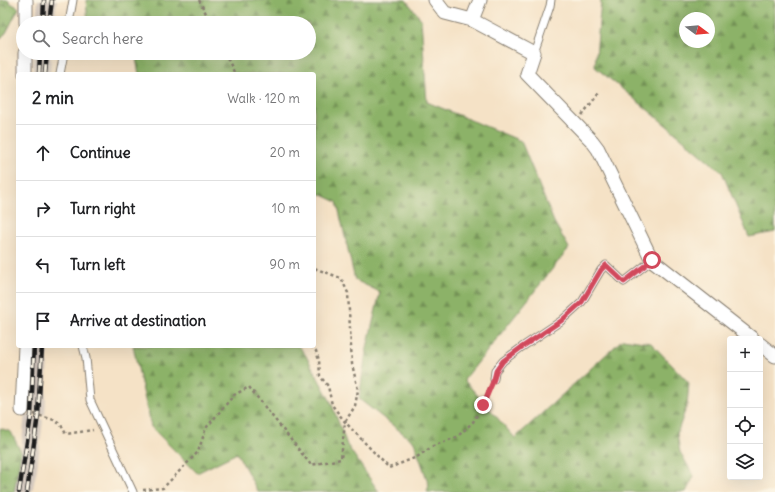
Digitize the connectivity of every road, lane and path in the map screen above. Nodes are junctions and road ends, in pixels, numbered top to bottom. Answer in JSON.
{"nodes":[{"id":1,"x":26,"y":0,"type":"edge"},
{"id":2,"x":74,"y":0,"type":"edge"},
{"id":3,"x":199,"y":0,"type":"edge"},
{"id":4,"x":435,"y":0,"type":"edge"},
{"id":5,"x":480,"y":0,"type":"edge"},
{"id":6,"x":551,"y":0,"type":"edge"},
{"id":7,"x":26,"y":16,"type":"edge"},
{"id":8,"x":71,"y":16,"type":"edge"},
{"id":9,"x":207,"y":16,"type":"edge"},
{"id":10,"x":472,"y":20,"type":"junction"},
{"id":11,"x":534,"y":53,"type":"junction"},
{"id":12,"x":25,"y":60,"type":"edge"},
{"id":13,"x":63,"y":60,"type":"edge"},
{"id":14,"x":228,"y":60,"type":"edge"},
{"id":15,"x":24,"y":72,"type":"edge"},
{"id":16,"x":60,"y":72,"type":"edge"},
{"id":17,"x":234,"y":72,"type":"edge"},
{"id":18,"x":599,"y":93,"type":"dead end"},
{"id":19,"x":575,"y":124,"type":"junction"},
{"id":20,"x":652,"y":260,"type":"junction"},
{"id":21,"x":316,"y":269,"type":"edge"},
{"id":22,"x":749,"y":336,"type":"edge"},
{"id":23,"x":763,"y":346,"type":"edge"},
{"id":24,"x":25,"y":348,"type":"edge"},
{"id":25,"x":84,"y":348,"type":"edge"},
{"id":26,"x":313,"y":348,"type":"edge"},
{"id":27,"x":775,"y":356,"type":"edge"},
{"id":28,"x":494,"y":379,"type":"joint"},
{"id":29,"x":22,"y":410,"type":"joint"},
{"id":30,"x":345,"y":422,"type":"junction"},
{"id":31,"x":103,"y":428,"type":"junction"},
{"id":32,"x":133,"y":491,"type":"edge"}],
"edges":[{"from":1,"to":7,"type":"street"},
{"from":2,"to":8,"type":"lane"},
{"from":3,"to":9,"type":"path"},
{"from":4,"to":10,"type":"street"},
{"from":5,"to":10,"type":"street"},
{"from":6,"to":11,"type":"lane"},
{"from":10,"to":11,"type":"street"},
{"from":11,"to":19,"type":"street"},
{"from":12,"to":15,"type":"street"},
{"from":13,"to":16,"type":"lane"},
{"from":14,"to":17,"type":"path"},
{"from":18,"to":19,"type":"path"},
{"from":19,"to":20,"type":"street"},
{"from":20,"to":22,"type":"street"},
{"from":20,"to":28,"type":"lane"},
{"from":21,"to":30,"type":"path"},
{"from":23,"to":27,"type":"street"},
{"from":24,"to":29,"type":"street"},
{"from":25,"to":31,"type":"lane"},
{"from":26,"to":30,"type":"path"},
{"from":28,"to":30,"type":"path"},
{"from":29,"to":31,"type":"path"},
{"from":30,"to":32,"type":"path"},
{"from":31,"to":32,"type":"lane"}]}
